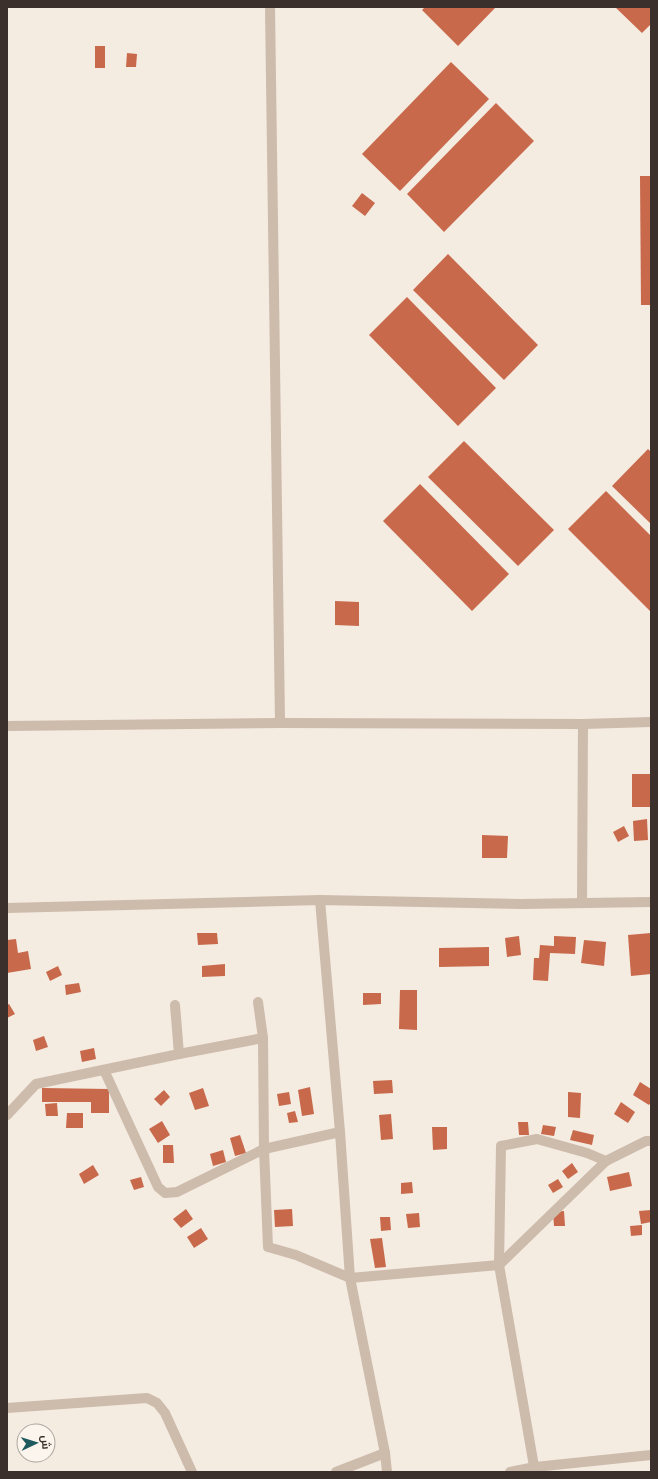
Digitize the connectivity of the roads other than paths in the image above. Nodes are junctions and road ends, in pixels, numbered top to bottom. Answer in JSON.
{"nodes":[{"id":1,"x":270,"y":7,"type":"edge"},
{"id":2,"x":651,"y":722,"type":"edge"},
{"id":3,"x":280,"y":723,"type":"junction"},
{"id":4,"x":583,"y":724,"type":"junction"},
{"id":5,"x":7,"y":726,"type":"edge"},
{"id":6,"x":320,"y":900,"type":"junction"},
{"id":7,"x":651,"y":902,"type":"edge"},
{"id":8,"x":582,"y":903,"type":"junction"},
{"id":9,"x":7,"y":908,"type":"edge"},
{"id":10,"x":258,"y":1002,"type":"dead end"},
{"id":11,"x":175,"y":1005,"type":"dead end"},
{"id":12,"x":263,"y":1038,"type":"junction"},
{"id":13,"x":179,"y":1054,"type":"junction"},
{"id":14,"x":104,"y":1070,"type":"junction"},
{"id":15,"x":7,"y":1115,"type":"edge"},
{"id":16,"x":340,"y":1132,"type":"junction"},
{"id":17,"x":651,"y":1141,"type":"edge"},
{"id":18,"x":264,"y":1150,"type":"junction"},
{"id":19,"x":606,"y":1161,"type":"junction"},
{"id":20,"x":499,"y":1265,"type":"junction"},
{"id":21,"x":350,"y":1278,"type":"junction"},
{"id":22,"x":7,"y":1408,"type":"edge"},
{"id":23,"x":385,"y":1453,"type":"junction"},
{"id":24,"x":651,"y":1455,"type":"edge"},
{"id":25,"x":535,"y":1469,"type":"edge"},
{"id":26,"x":192,"y":1472,"type":"edge"},
{"id":27,"x":336,"y":1472,"type":"edge"},
{"id":28,"x":387,"y":1472,"type":"edge"},
{"id":29,"x":510,"y":1472,"type":"edge"}],
"edges":[{"from":1,"to":3,"type":"street"},
{"from":2,"to":4,"type":"street"},
{"from":3,"to":4,"type":"street"},
{"from":3,"to":5,"type":"street"},
{"from":4,"to":8,"type":"street"},
{"from":6,"to":8,"type":"street"},
{"from":6,"to":9,"type":"street"},
{"from":6,"to":16,"type":"street"},
{"from":7,"to":8,"type":"street"},
{"from":10,"to":12,"type":"street"},
{"from":11,"to":13,"type":"street"},
{"from":12,"to":13,"type":"street"},
{"from":12,"to":18,"type":"street"},
{"from":13,"to":14,"type":"street"},
{"from":14,"to":15,"type":"street"},
{"from":14,"to":18,"type":"street"},
{"from":16,"to":18,"type":"street"},
{"from":16,"to":21,"type":"street"},
{"from":17,"to":19,"type":"street"},
{"from":18,"to":21,"type":"street"},
{"from":19,"to":20,"type":"street"},
{"from":19,"to":20,"type":"street"},
{"from":20,"to":21,"type":"street"},
{"from":20,"to":25,"type":"street"},
{"from":21,"to":23,"type":"street"},
{"from":22,"to":26,"type":"street"},
{"from":23,"to":27,"type":"street"},
{"from":23,"to":28,"type":"street"},
{"from":24,"to":25,"type":"street"},
{"from":25,"to":29,"type":"street"}]}
